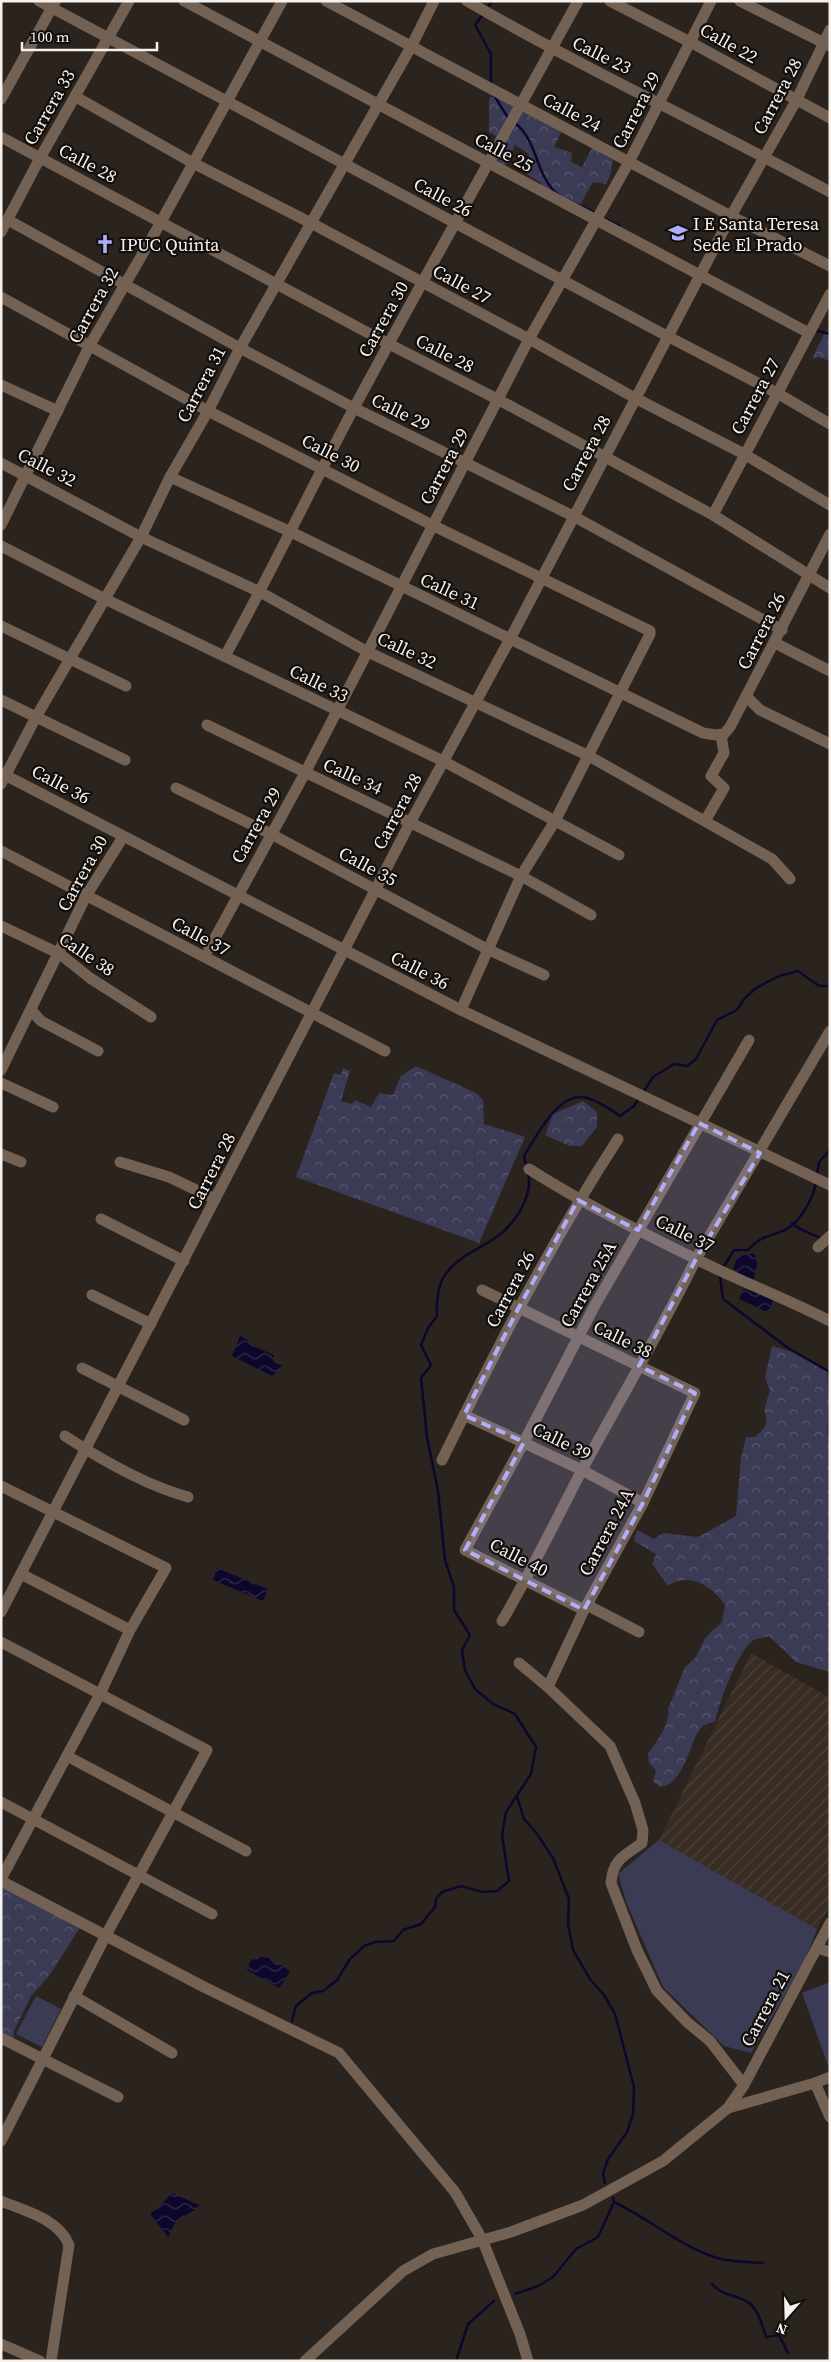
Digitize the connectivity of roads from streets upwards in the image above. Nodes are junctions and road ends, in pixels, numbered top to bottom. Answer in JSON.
{"nodes":[{"id":1,"x":39,"y":1,"type":"edge"},
{"id":2,"x":129,"y":1,"type":"edge"},
{"id":3,"x":184,"y":1,"type":"edge"},
{"id":4,"x":282,"y":1,"type":"edge"},
{"id":5,"x":326,"y":1,"type":"edge"},
{"id":6,"x":434,"y":1,"type":"edge"},
{"id":7,"x":467,"y":1,"type":"edge"},
{"id":8,"x":578,"y":1,"type":"edge"},
{"id":9,"x":610,"y":1,"type":"edge"},
{"id":10,"x":711,"y":1,"type":"edge"},
{"id":11,"x":740,"y":1,"type":"edge"},
{"id":12,"x":54,"y":5,"type":"edge"},
{"id":13,"x":830,"y":30,"type":"edge"},
{"id":14,"x":109,"y":38,"type":"junction"},
{"id":15,"x":259,"y":42,"type":"junction"},
{"id":16,"x":690,"y":42,"type":"junction"},
{"id":17,"x":827,"y":44,"type":"edge"},
{"id":18,"x":411,"y":47,"type":"junction"},
{"id":19,"x":551,"y":50,"type":"junction"},
{"id":20,"x":76,"y":97,"type":"junction"},
{"id":21,"x":1,"y":99,"type":"edge"},
{"id":22,"x":796,"y":100,"type":"junction"},
{"id":23,"x":226,"y":101,"type":"junction"},
{"id":24,"x":660,"y":103,"type":"junction"},
{"id":25,"x":378,"y":105,"type":"junction"},
{"id":26,"x":521,"y":105,"type":"junction"},
{"id":27,"x":830,"y":118,"type":"edge"},
{"id":28,"x":1,"y":137,"type":"edge"},
{"id":29,"x":764,"y":157,"type":"junction"},
{"id":30,"x":40,"y":158,"type":"junction"},
{"id":31,"x":629,"y":162,"type":"junction"},
{"id":32,"x":192,"y":163,"type":"junction"},
{"id":33,"x":344,"y":163,"type":"junction"},
{"id":34,"x":486,"y":163,"type":"junction"},
{"id":35,"x":830,"y":192,"type":"edge"},
{"id":36,"x":731,"y":216,"type":"junction"},
{"id":37,"x":8,"y":220,"type":"junction"},
{"id":38,"x":596,"y":220,"type":"junction"},
{"id":39,"x":161,"y":222,"type":"junction"},
{"id":40,"x":311,"y":223,"type":"junction"},
{"id":41,"x":455,"y":224,"type":"junction"},
{"id":42,"x":1,"y":232,"type":"edge"},
{"id":43,"x":830,"y":266,"type":"edge"},
{"id":44,"x":700,"y":276,"type":"junction"},
{"id":45,"x":562,"y":279,"type":"junction"},
{"id":46,"x":277,"y":283,"type":"junction"},
{"id":47,"x":423,"y":283,"type":"junction"},
{"id":48,"x":124,"y":284,"type":"junction"},
{"id":49,"x":830,"y":294,"type":"edge"},
{"id":50,"x":1,"y":297,"type":"edge"},
{"id":51,"x":809,"y":333,"type":"junction"},
{"id":52,"x":667,"y":336,"type":"junction"},
{"id":53,"x":529,"y":339,"type":"junction"},
{"id":54,"x":388,"y":344,"type":"junction"},
{"id":55,"x":90,"y":345,"type":"junction"},
{"id":56,"x":240,"y":348,"type":"junction"},
{"id":57,"x":1,"y":385,"type":"edge"},
{"id":58,"x":777,"y":392,"type":"junction"},
{"id":59,"x":635,"y":398,"type":"junction"},
{"id":60,"x":498,"y":400,"type":"junction"},
{"id":61,"x":354,"y":408,"type":"junction"},
{"id":62,"x":58,"y":411,"type":"junction"},
{"id":63,"x":208,"y":411,"type":"junction"},
{"id":64,"x":830,"y":424,"type":"edge"},
{"id":65,"x":744,"y":454,"type":"junction"},
{"id":66,"x":604,"y":457,"type":"junction"},
{"id":67,"x":1,"y":463,"type":"edge"},
{"id":68,"x":466,"y":463,"type":"junction"},
{"id":69,"x":322,"y":468,"type":"junction"},
{"id":70,"x":27,"y":476,"type":"junction"},
{"id":71,"x":170,"y":477,"type":"junction"},
{"id":72,"x":830,"y":505,"type":"edge"},
{"id":73,"x":713,"y":515,"type":"junction"},
{"id":74,"x":573,"y":516,"type":"junction"},
{"id":75,"x":432,"y":525,"type":"junction"},
{"id":76,"x":1,"y":526,"type":"edge"},
{"id":77,"x":291,"y":532,"type":"junction"},
{"id":78,"x":830,"y":534,"type":"edge"},
{"id":79,"x":141,"y":537,"type":"junction"},
{"id":80,"x":1,"y":546,"type":"edge"},
{"id":81,"x":808,"y":576,"type":"junction"},
{"id":82,"x":540,"y":579,"type":"junction"},
{"id":83,"x":401,"y":588,"type":"junction"},
{"id":84,"x":830,"y":588,"type":"edge"},
{"id":85,"x":260,"y":592,"type":"junction"},
{"id":86,"x":105,"y":599,"type":"junction"},
{"id":87,"x":1,"y":626,"type":"edge"},
{"id":88,"x":782,"y":630,"type":"junction"},
{"id":89,"x":510,"y":639,"type":"junction"},
{"id":90,"x":775,"y":642,"type":"junction"},
{"id":91,"x":368,"y":652,"type":"junction"},
{"id":92,"x":225,"y":656,"type":"junction"},
{"id":93,"x":69,"y":659,"type":"junction"},
{"id":94,"x":830,"y":672,"type":"edge"},
{"id":95,"x":126,"y":686,"type":"dead end"},
{"id":96,"x":619,"y":692,"type":"junction"},
{"id":97,"x":746,"y":696,"type":"junction"},
{"id":98,"x":1,"y":700,"type":"edge"},
{"id":99,"x":476,"y":702,"type":"junction"},
{"id":100,"x":337,"y":712,"type":"junction"},
{"id":101,"x":36,"y":717,"type":"junction"},
{"id":102,"x":207,"y":725,"type":"dead end"},
{"id":103,"x":718,"y":735,"type":"junction"},
{"id":104,"x":830,"y":744,"type":"edge"},
{"id":105,"x":587,"y":755,"type":"junction"},
{"id":106,"x":125,"y":760,"type":"dead end"},
{"id":107,"x":443,"y":761,"type":"junction"},
{"id":108,"x":305,"y":773,"type":"junction"},
{"id":109,"x":3,"y":778,"type":"edge"},
{"id":110,"x":176,"y":788,"type":"dead end"},
{"id":111,"x":411,"y":821,"type":"junction"},
{"id":112,"x":555,"y":821,"type":"junction"},
{"id":113,"x":705,"y":821,"type":"junction"},
{"id":114,"x":271,"y":834,"type":"junction"},
{"id":115,"x":123,"y":836,"type":"junction"},
{"id":116,"x":1,"y":852,"type":"edge"},
{"id":117,"x":619,"y":855,"type":"dead end"},
{"id":118,"x":521,"y":876,"type":"junction"},
{"id":119,"x":790,"y":879,"type":"dead end"},
{"id":120,"x":376,"y":890,"type":"junction"},
{"id":121,"x":86,"y":896,"type":"junction"},
{"id":122,"x":237,"y":896,"type":"junction"},
{"id":123,"x":591,"y":914,"type":"dead end"},
{"id":124,"x":1,"y":926,"type":"edge"},
{"id":125,"x":209,"y":948,"type":"dead end"},
{"id":126,"x":489,"y":950,"type":"junction"},
{"id":127,"x":344,"y":951,"type":"junction"},
{"id":128,"x":60,"y":954,"type":"junction"},
{"id":129,"x":544,"y":975,"type":"dead end"},
{"id":130,"x":31,"y":1010,"type":"junction"},
{"id":131,"x":461,"y":1010,"type":"junction"},
{"id":132,"x":312,"y":1013,"type":"junction"},
{"id":133,"x":151,"y":1017,"type":"dead end"},
{"id":134,"x":830,"y":1031,"type":"edge"},
{"id":135,"x":749,"y":1040,"type":"dead end"},
{"id":136,"x":826,"y":1048,"type":"edge"},
{"id":137,"x":98,"y":1051,"type":"dead end"},
{"id":138,"x":385,"y":1051,"type":"dead end"},
{"id":139,"x":1,"y":1070,"type":"edge"},
{"id":140,"x":1,"y":1083,"type":"edge"},
{"id":141,"x":53,"y":1106,"type":"dead end"},
{"id":142,"x":699,"y":1123,"type":"junction"},
{"id":143,"x":618,"y":1138,"type":"dead end"},
{"id":144,"x":760,"y":1152,"type":"junction"},
{"id":145,"x":1,"y":1154,"type":"edge"},
{"id":146,"x":21,"y":1162,"type":"dead end"},
{"id":147,"x":120,"y":1162,"type":"dead end"},
{"id":148,"x":529,"y":1169,"type":"dead end"},
{"id":149,"x":830,"y":1185,"type":"edge"},
{"id":150,"x":215,"y":1199,"type":"junction"},
{"id":151,"x":578,"y":1200,"type":"junction"},
{"id":152,"x":101,"y":1219,"type":"dead end"},
{"id":153,"x":638,"y":1230,"type":"junction"},
{"id":154,"x":830,"y":1236,"type":"edge"},
{"id":155,"x":818,"y":1247,"type":"dead end"},
{"id":156,"x":184,"y":1261,"type":"junction"},
{"id":157,"x":700,"y":1261,"type":"junction"},
{"id":158,"x":482,"y":1290,"type":"dead end"},
{"id":159,"x":92,"y":1295,"type":"dead end"},
{"id":160,"x":518,"y":1309,"type":"junction"},
{"id":161,"x":830,"y":1320,"type":"edge"},
{"id":162,"x":150,"y":1324,"type":"junction"},
{"id":163,"x":578,"y":1337,"type":"junction"},
{"id":164,"x":639,"y":1366,"type":"junction"},
{"id":165,"x":82,"y":1368,"type":"dead end"},
{"id":166,"x":118,"y":1387,"type":"junction"},
{"id":167,"x":695,"y":1394,"type":"joint"},
{"id":168,"x":464,"y":1415,"type":"junction"},
{"id":169,"x":184,"y":1420,"type":"dead end"},
{"id":170,"x":65,"y":1436,"type":"dead end"},
{"id":171,"x":524,"y":1442,"type":"junction"},
{"id":172,"x":85,"y":1450,"type":"junction"},
{"id":173,"x":442,"y":1460,"type":"dead end"},
{"id":174,"x":582,"y":1470,"type":"junction"},
{"id":175,"x":1,"y":1486,"type":"edge"},
{"id":176,"x":188,"y":1497,"type":"dead end"},
{"id":177,"x":642,"y":1503,"type":"junction"},
{"id":178,"x":53,"y":1512,"type":"junction"},
{"id":179,"x":466,"y":1550,"type":"joint"},
{"id":180,"x":21,"y":1574,"type":"junction"},
{"id":181,"x":526,"y":1580,"type":"junction"},
{"id":182,"x":585,"y":1608,"type":"junction"},
{"id":183,"x":1,"y":1612,"type":"edge"},
{"id":184,"x":502,"y":1621,"type":"dead end"},
{"id":185,"x":130,"y":1630,"type":"junction"},
{"id":186,"x":639,"y":1632,"type":"dead end"},
{"id":187,"x":1,"y":1642,"type":"edge"},
{"id":188,"x":519,"y":1663,"type":"dead end"},
{"id":189,"x":548,"y":1686,"type":"junction"},
{"id":190,"x":100,"y":1694,"type":"junction"},
{"id":191,"x":67,"y":1756,"type":"junction"},
{"id":192,"x":1,"y":1802,"type":"edge"},
{"id":193,"x":172,"y":1812,"type":"junction"},
{"id":194,"x":34,"y":1818,"type":"junction"},
{"id":195,"x":246,"y":1851,"type":"dead end"},
{"id":196,"x":139,"y":1877,"type":"junction"},
{"id":197,"x":1,"y":1880,"type":"edge"},
{"id":198,"x":212,"y":1914,"type":"dead end"},
{"id":199,"x":830,"y":1923,"type":"edge"},
{"id":200,"x":106,"y":1935,"type":"junction"},
{"id":201,"x":817,"y":1948,"type":"junction"},
{"id":202,"x":830,"y":1952,"type":"edge"},
{"id":203,"x":74,"y":1996,"type":"junction"},
{"id":204,"x":1,"y":2038,"type":"edge"},
{"id":205,"x":172,"y":2053,"type":"dead end"},
{"id":206,"x":43,"y":2059,"type":"junction"},
{"id":207,"x":830,"y":2076,"type":"edge"},
{"id":208,"x":815,"y":2083,"type":"junction"},
{"id":209,"x":744,"y":2085,"type":"junction"},
{"id":210,"x":118,"y":2097,"type":"dead end"},
{"id":211,"x":728,"y":2108,"type":"junction"},
{"id":212,"x":830,"y":2117,"type":"edge"},
{"id":213,"x":6,"y":2120,"type":"edge"},
{"id":214,"x":1,"y":2141,"type":"edge"},
{"id":215,"x":1,"y":2200,"type":"edge"},
{"id":216,"x":482,"y":2239,"type":"junction"},
{"id":217,"x":1,"y":2344,"type":"edge"},
{"id":218,"x":34,"y":2360,"type":"edge"},
{"id":219,"x":51,"y":2361,"type":"edge"},
{"id":220,"x":305,"y":2361,"type":"edge"},
{"id":221,"x":528,"y":2361,"type":"edge"}],
"edges":[{"from":1,"to":12,"type":"street","name":"Calle 26"},
{"from":2,"to":14,"type":"street","name":"Carrera 33"},
{"from":3,"to":15,"type":"street","name":"Calle 25"},
{"from":4,"to":15,"type":"street","name":"Carrera 32"},
{"from":5,"to":18,"type":"street","name":"Calle 24"},
{"from":6,"to":18,"type":"street","name":"Carrera 31"},
{"from":7,"to":19,"type":"street","name":"Calle 23"},
{"from":8,"to":19,"type":"street","name":"Carrera 30"},
{"from":9,"to":16,"type":"street","name":"Calle 22"},
{"from":10,"to":16,"type":"street","name":"Carrera 29"},
{"from":11,"to":17,"type":"street"},
{"from":12,"to":14,"type":"street","name":"Calle 26"},
{"from":12,"to":21,"type":"street"},
{"from":13,"to":17,"type":"street","name":"Carrera 28"},
{"from":14,"to":20,"type":"street","name":"Carrera 33"},
{"from":14,"to":23,"type":"street","name":"Calle 26"},
{"from":15,"to":23,"type":"street","name":"Carrera 32"},
{"from":15,"to":25,"type":"street","name":"Calle 25"},
{"from":16,"to":22,"type":"street","name":"Calle 22"},
{"from":16,"to":24,"type":"street","name":"Carrera 29"},
{"from":17,"to":22,"type":"street","name":"Carrera 28"},
{"from":18,"to":25,"type":"street","name":"Carrera 31"},
{"from":18,"to":26,"type":"street","name":"Calle 24"},
{"from":19,"to":24,"type":"street","name":"Calle 23"},
{"from":19,"to":26,"type":"street","name":"Carrera 30"},
{"from":20,"to":30,"type":"street","name":"Carrera 33"},
{"from":20,"to":32,"type":"street","name":"Calle 27"},
{"from":22,"to":27,"type":"street","name":"Calle 22"},
{"from":22,"to":29,"type":"street","name":"Carrera 28"},
{"from":23,"to":32,"type":"street","name":"Carrera 32"},
{"from":23,"to":33,"type":"street","name":"Calle 26"},
{"from":24,"to":29,"type":"street","name":"Calle 23"},
{"from":24,"to":31,"type":"street","name":"Carrera 29"},
{"from":25,"to":33,"type":"street","name":"Carrera 31"},
{"from":25,"to":34,"type":"street","name":"Calle 25"},
{"from":26,"to":31,"type":"street","name":"Calle 24"},
{"from":26,"to":34,"type":"street","name":"Carrera 30"},
{"from":28,"to":30,"type":"street","name":"Calle 28"},
{"from":29,"to":35,"type":"street","name":"Calle 23"},
{"from":29,"to":36,"type":"street","name":"Carrera 28"},
{"from":30,"to":37,"type":"street","name":"Carrera 33"},
{"from":30,"to":39,"type":"street","name":"Calle 28"},
{"from":31,"to":36,"type":"street","name":"Calle 24"},
{"from":31,"to":38,"type":"street","name":"Carrera 29"},
{"from":32,"to":39,"type":"street","name":"Carrera 32"},
{"from":32,"to":40,"type":"street","name":"Calle 27"},
{"from":33,"to":40,"type":"street","name":"Carrera 31"},
{"from":33,"to":41,"type":"street","name":"Calle 26"},
{"from":34,"to":38,"type":"street","name":"Calle 25"},
{"from":34,"to":41,"type":"street","name":"Carrera 30"},
{"from":36,"to":43,"type":"street","name":"Calle 24"},
{"from":36,"to":44,"type":"street","name":"Carrera 28"},
{"from":37,"to":42,"type":"street","name":"Carrera 33"},
{"from":37,"to":48,"type":"street","name":"Calle 29"},
{"from":38,"to":44,"type":"street","name":"Calle 25"},
{"from":38,"to":45,"type":"street","name":"Carrera 29"},
{"from":39,"to":46,"type":"street","name":"Calle 28"},
{"from":39,"to":48,"type":"street","name":"Carrera 32"},
{"from":40,"to":46,"type":"street","name":"Carrera 31"},
{"from":40,"to":47,"type":"street","name":"Calle 27"},
{"from":41,"to":45,"type":"street","name":"Calle 26"},
{"from":41,"to":47,"type":"street","name":"Carrera 30"},
{"from":44,"to":51,"type":"street","name":"Calle 25"},
{"from":44,"to":52,"type":"street","name":"Carrera 28"},
{"from":45,"to":52,"type":"street","name":"Calle 26"},
{"from":45,"to":53,"type":"street","name":"Carrera 29"},
{"from":46,"to":54,"type":"street","name":"Calle 28"},
{"from":46,"to":56,"type":"street","name":"Carrera 31"},
{"from":47,"to":53,"type":"street","name":"Calle 27"},
{"from":47,"to":54,"type":"street","name":"Carrera 30"},
{"from":48,"to":55,"type":"street","name":"Carrera 32"},
{"from":48,"to":56,"type":"street","name":"Calle 29"},
{"from":49,"to":51,"type":"street","name":"Carrera 27"},
{"from":50,"to":55,"type":"street","name":"Calle 30"},
{"from":51,"to":58,"type":"street","name":"Carrera 27"},
{"from":52,"to":58,"type":"street","name":"Calle 26"},
{"from":52,"to":59,"type":"street","name":"Carrera 28"},
{"from":53,"to":59,"type":"street","name":"Calle 27"},
{"from":53,"to":60,"type":"street","name":"Carrera 29"},
{"from":54,"to":60,"type":"street","name":"Calle 28"},
{"from":54,"to":61,"type":"street","name":"Carrera 30"},
{"from":55,"to":62,"type":"street","name":"Carrera 32"},
{"from":55,"to":63,"type":"street","name":"Calle 30"},
{"from":56,"to":61,"type":"street","name":"Calle 29"},
{"from":56,"to":63,"type":"street","name":"Carrera 31"},
{"from":57,"to":62,"type":"street"},
{"from":58,"to":64,"type":"street","name":"Calle 26"},
{"from":58,"to":65,"type":"street","name":"Carrera 27"},
{"from":59,"to":65,"type":"street","name":"Calle 27"},
{"from":59,"to":66,"type":"street","name":"Carrera 28"},
{"from":60,"to":66,"type":"street","name":"Calle 28"},
{"from":60,"to":68,"type":"street","name":"Carrera 29"},
{"from":61,"to":68,"type":"street","name":"Calle 29"},
{"from":61,"to":69,"type":"street","name":"Carrera 30"},
{"from":62,"to":70,"type":"street","name":"Carrera 32"},
{"from":63,"to":69,"type":"street","name":"Calle 30"},
{"from":63,"to":71,"type":"street","name":"Carrera 31"},
{"from":65,"to":72,"type":"street","name":"Calle 27"},
{"from":65,"to":73,"type":"street","name":"Carrera 27"},
{"from":66,"to":73,"type":"street","name":"Calle 28"},
{"from":66,"to":74,"type":"street","name":"Carrera 28"},
{"from":67,"to":70,"type":"street","name":"Calle 32"},
{"from":68,"to":74,"type":"street","name":"Calle 29"},
{"from":68,"to":75,"type":"street","name":"Carrera 29"},
{"from":69,"to":75,"type":"street","name":"Calle 30"},
{"from":69,"to":77,"type":"street","name":"Carrera 30"},
{"from":70,"to":76,"type":"street","name":"Carrera 32"},
{"from":70,"to":79,"type":"street","name":"Calle 32"},
{"from":71,"to":77,"type":"street","name":"Calle 31"},
{"from":71,"to":79,"type":"street","name":"Carrera 31"},
{"from":73,"to":81,"type":"street","name":"Calle 28"},
{"from":74,"to":82,"type":"street","name":"Carrera 28"},
{"from":74,"to":88,"type":"street","name":"Calle 29"},
{"from":75,"to":82,"type":"street","name":"Calle 30"},
{"from":75,"to":83,"type":"street","name":"Carrera 29"},
{"from":77,"to":83,"type":"street","name":"Calle 31"},
{"from":77,"to":85,"type":"street","name":"Carrera 30"},
{"from":78,"to":81,"type":"street","name":"Carrera 26"},
{"from":79,"to":85,"type":"street","name":"Calle 32"},
{"from":79,"to":86,"type":"street","name":"Carrera 31"},
{"from":80,"to":86,"type":"street","name":"Calle 33"},
{"from":81,"to":84,"type":"street","name":"Calle 28"},
{"from":81,"to":88,"type":"street","name":"Carrera 26"},
{"from":82,"to":89,"type":"street","name":"Carrera 28"},
{"from":82,"to":96,"type":"street","name":"Calle 30"},
{"from":83,"to":89,"type":"street","name":"Calle 31"},
{"from":83,"to":91,"type":"street","name":"Carrera 29"},
{"from":85,"to":91,"type":"street","name":"Calle 32"},
{"from":85,"to":92,"type":"street","name":"Carrera 30"},
{"from":86,"to":92,"type":"street","name":"Calle 33"},
{"from":86,"to":93,"type":"street","name":"Carrera 31"},
{"from":87,"to":93,"type":"street"},
{"from":88,"to":90,"type":"street","name":"Carrera 26"},
{"from":89,"to":96,"type":"street","name":"Calle 31"},
{"from":89,"to":99,"type":"street","name":"Carrera 28"},
{"from":90,"to":94,"type":"street"},
{"from":90,"to":97,"type":"street","name":"Carrera 26"},
{"from":91,"to":99,"type":"street","name":"Calle 32"},
{"from":91,"to":100,"type":"street","name":"Carrera 29"},
{"from":92,"to":100,"type":"street","name":"Calle 33"},
{"from":93,"to":95,"type":"street"},
{"from":93,"to":101,"type":"street","name":"Carrera 31"},
{"from":96,"to":103,"type":"street","name":"Calle 31"},
{"from":96,"to":105,"type":"street"},
{"from":97,"to":103,"type":"street","name":"Carrera 26"},
{"from":97,"to":104,"type":"street"},
{"from":98,"to":101,"type":"street"},
{"from":99,"to":105,"type":"street","name":"Calle 32"},
{"from":99,"to":107,"type":"street","name":"Carrera 28"},
{"from":100,"to":107,"type":"street","name":"Calle 33"},
{"from":100,"to":108,"type":"street","name":"Carrera 29"},
{"from":101,"to":106,"type":"street"},
{"from":101,"to":109,"type":"street","name":"Carrera 31"},
{"from":102,"to":108,"type":"street","name":"Calle 34"},
{"from":103,"to":113,"type":"street"},
{"from":105,"to":112,"type":"street"},
{"from":105,"to":113,"type":"street","name":"Calle 32"},
{"from":107,"to":111,"type":"street","name":"Carrera 28"},
{"from":107,"to":112,"type":"street","name":"Calle 33"},
{"from":108,"to":111,"type":"street","name":"Calle 34"},
{"from":108,"to":114,"type":"street","name":"Carrera 29"},
{"from":109,"to":115,"type":"street","name":"Calle 36"},
{"from":110,"to":114,"type":"street","name":"Calle 35"},
{"from":111,"to":118,"type":"street","name":"Calle 34"},
{"from":111,"to":120,"type":"street","name":"Carrera 28"},
{"from":112,"to":117,"type":"street","name":"Calle 33"},
{"from":112,"to":118,"type":"street"},
{"from":113,"to":119,"type":"street","name":"Calle 32"},
{"from":114,"to":120,"type":"street","name":"Calle 35"},
{"from":114,"to":122,"type":"street","name":"Carrera 29"},
{"from":115,"to":121,"type":"street","name":"Carrera 30"},
{"from":115,"to":122,"type":"street","name":"Calle 36"},
{"from":116,"to":121,"type":"street","name":"Calle 37"},
{"from":118,"to":123,"type":"street","name":"Calle 34"},
{"from":118,"to":126,"type":"street"},
{"from":120,"to":126,"type":"street","name":"Calle 35"},
{"from":120,"to":127,"type":"street","name":"Carrera 28"},
{"from":121,"to":128,"type":"street","name":"Carrera 30"},
{"from":121,"to":132,"type":"street","name":"Calle 37"},
{"from":122,"to":125,"type":"street","name":"Carrera 29"},
{"from":122,"to":127,"type":"street","name":"Calle 36"},
{"from":124,"to":128,"type":"street","name":"Calle 38"},
{"from":126,"to":129,"type":"street","name":"Calle 35"},
{"from":126,"to":131,"type":"street"},
{"from":127,"to":131,"type":"street","name":"Calle 36"},
{"from":127,"to":132,"type":"street","name":"Carrera 28"},
{"from":128,"to":130,"type":"street","name":"Carrera 30"},
{"from":128,"to":133,"type":"street","name":"Calle 38"},
{"from":130,"to":137,"type":"street"},
{"from":130,"to":139,"type":"street","name":"Carrera 30"},
{"from":131,"to":142,"type":"street","name":"Calle 36"},
{"from":132,"to":138,"type":"street","name":"Calle 37"},
{"from":132,"to":150,"type":"street","name":"Carrera 28"},
{"from":134,"to":136,"type":"street"},
{"from":135,"to":142,"type":"street","name":"Carrera 25A"},
{"from":136,"to":144,"type":"street"},
{"from":140,"to":141,"type":"street"},
{"from":142,"to":144,"type":"street","name":"Calle 36"},
{"from":142,"to":153,"type":"street","name":"Carrera 25A"},
{"from":143,"to":151,"type":"street","name":"Carrera 26"},
{"from":144,"to":149,"type":"street","name":"Calle 36"},
{"from":144,"to":157,"type":"street"},
{"from":145,"to":146,"type":"street"},
{"from":147,"to":150,"type":"street"},
{"from":148,"to":151,"type":"street","name":"Calle 37"},
{"from":150,"to":156,"type":"street","name":"Carrera 28"},
{"from":151,"to":153,"type":"street","name":"Calle 37"},
{"from":151,"to":160,"type":"street","name":"Carrera 26"},
{"from":152,"to":156,"type":"street"},
{"from":153,"to":157,"type":"street","name":"Calle 37"},
{"from":153,"to":163,"type":"street","name":"Carrera 25A"},
{"from":154,"to":155,"type":"street"},
{"from":156,"to":162,"type":"street","name":"Carrera 28"},
{"from":157,"to":161,"type":"street","name":"Calle 37"},
{"from":157,"to":164,"type":"street"},
{"from":158,"to":160,"type":"street","name":"Calle 38"},
{"from":159,"to":162,"type":"street"},
{"from":160,"to":163,"type":"street","name":"Calle 38"},
{"from":160,"to":168,"type":"street","name":"Carrera 26"},
{"from":162,"to":166,"type":"street","name":"Carrera 28"},
{"from":163,"to":164,"type":"street","name":"Calle 38"},
{"from":163,"to":171,"type":"street","name":"Carrera 25A"},
{"from":164,"to":167,"type":"street","name":"Calle 38"},
{"from":164,"to":174,"type":"street"},
{"from":165,"to":166,"type":"street"},
{"from":166,"to":169,"type":"street"},
{"from":166,"to":172,"type":"street","name":"Carrera 28"},
{"from":167,"to":177,"type":"street","name":"Carrera 24A"},
{"from":168,"to":171,"type":"street","name":"Calle 39"},
{"from":168,"to":173,"type":"street","name":"Carrera 26"},
{"from":170,"to":172,"type":"street"},
{"from":171,"to":174,"type":"street","name":"Calle 39"},
{"from":171,"to":179,"type":"street","name":"Carrera 25A"},
{"from":172,"to":176,"type":"street"},
{"from":172,"to":178,"type":"street","name":"Carrera 28"},
{"from":174,"to":177,"type":"street","name":"Calle 39"},
{"from":174,"to":181,"type":"street"},
{"from":175,"to":178,"type":"street"},
{"from":177,"to":182,"type":"street","name":"Carrera 24A"},
{"from":178,"to":180,"type":"street","name":"Carrera 28"},
{"from":178,"to":185,"type":"street"},
{"from":179,"to":181,"type":"street","name":"Calle 40"},
{"from":180,"to":183,"type":"street","name":"Carrera 28"},
{"from":180,"to":185,"type":"street"},
{"from":181,"to":182,"type":"street","name":"Calle 40"},
{"from":181,"to":184,"type":"street"},
{"from":182,"to":186,"type":"street","name":"Calle 40"},
{"from":182,"to":189,"type":"street","name":"Carrera 24A"},
{"from":185,"to":190,"type":"street"},
{"from":187,"to":190,"type":"street"},
{"from":188,"to":189,"type":"street"},
{"from":189,"to":209,"type":"street"},
{"from":190,"to":191,"type":"street"},
{"from":190,"to":193,"type":"street"},
{"from":191,"to":193,"type":"street"},
{"from":191,"to":194,"type":"street"},
{"from":192,"to":194,"type":"street"},
{"from":193,"to":195,"type":"street"},
{"from":193,"to":196,"type":"street"},
{"from":194,"to":196,"type":"street"},
{"from":194,"to":197,"type":"street"},
{"from":196,"to":198,"type":"street"},
{"from":196,"to":200,"type":"street"},
{"from":197,"to":200,"type":"street"},
{"from":199,"to":201,"type":"street","name":"Carrera 21"},
{"from":200,"to":203,"type":"street"},
{"from":200,"to":216,"type":"street"},
{"from":201,"to":202,"type":"street"},
{"from":201,"to":209,"type":"street","name":"Carrera 21"},
{"from":203,"to":205,"type":"street"},
{"from":203,"to":206,"type":"street"},
{"from":204,"to":206,"type":"street"},
{"from":206,"to":210,"type":"street"},
{"from":206,"to":213,"type":"street"},
{"from":207,"to":208,"type":"street"},
{"from":208,"to":211,"type":"street"},
{"from":208,"to":212,"type":"street"},
{"from":209,"to":211,"type":"street","name":"Carrera 21"},
{"from":211,"to":216,"type":"street"},
{"from":213,"to":214,"type":"street"},
{"from":215,"to":219,"type":"street"},
{"from":216,"to":220,"type":"street"},
{"from":216,"to":221,"type":"street"},
{"from":217,"to":218,"type":"street"}]}
